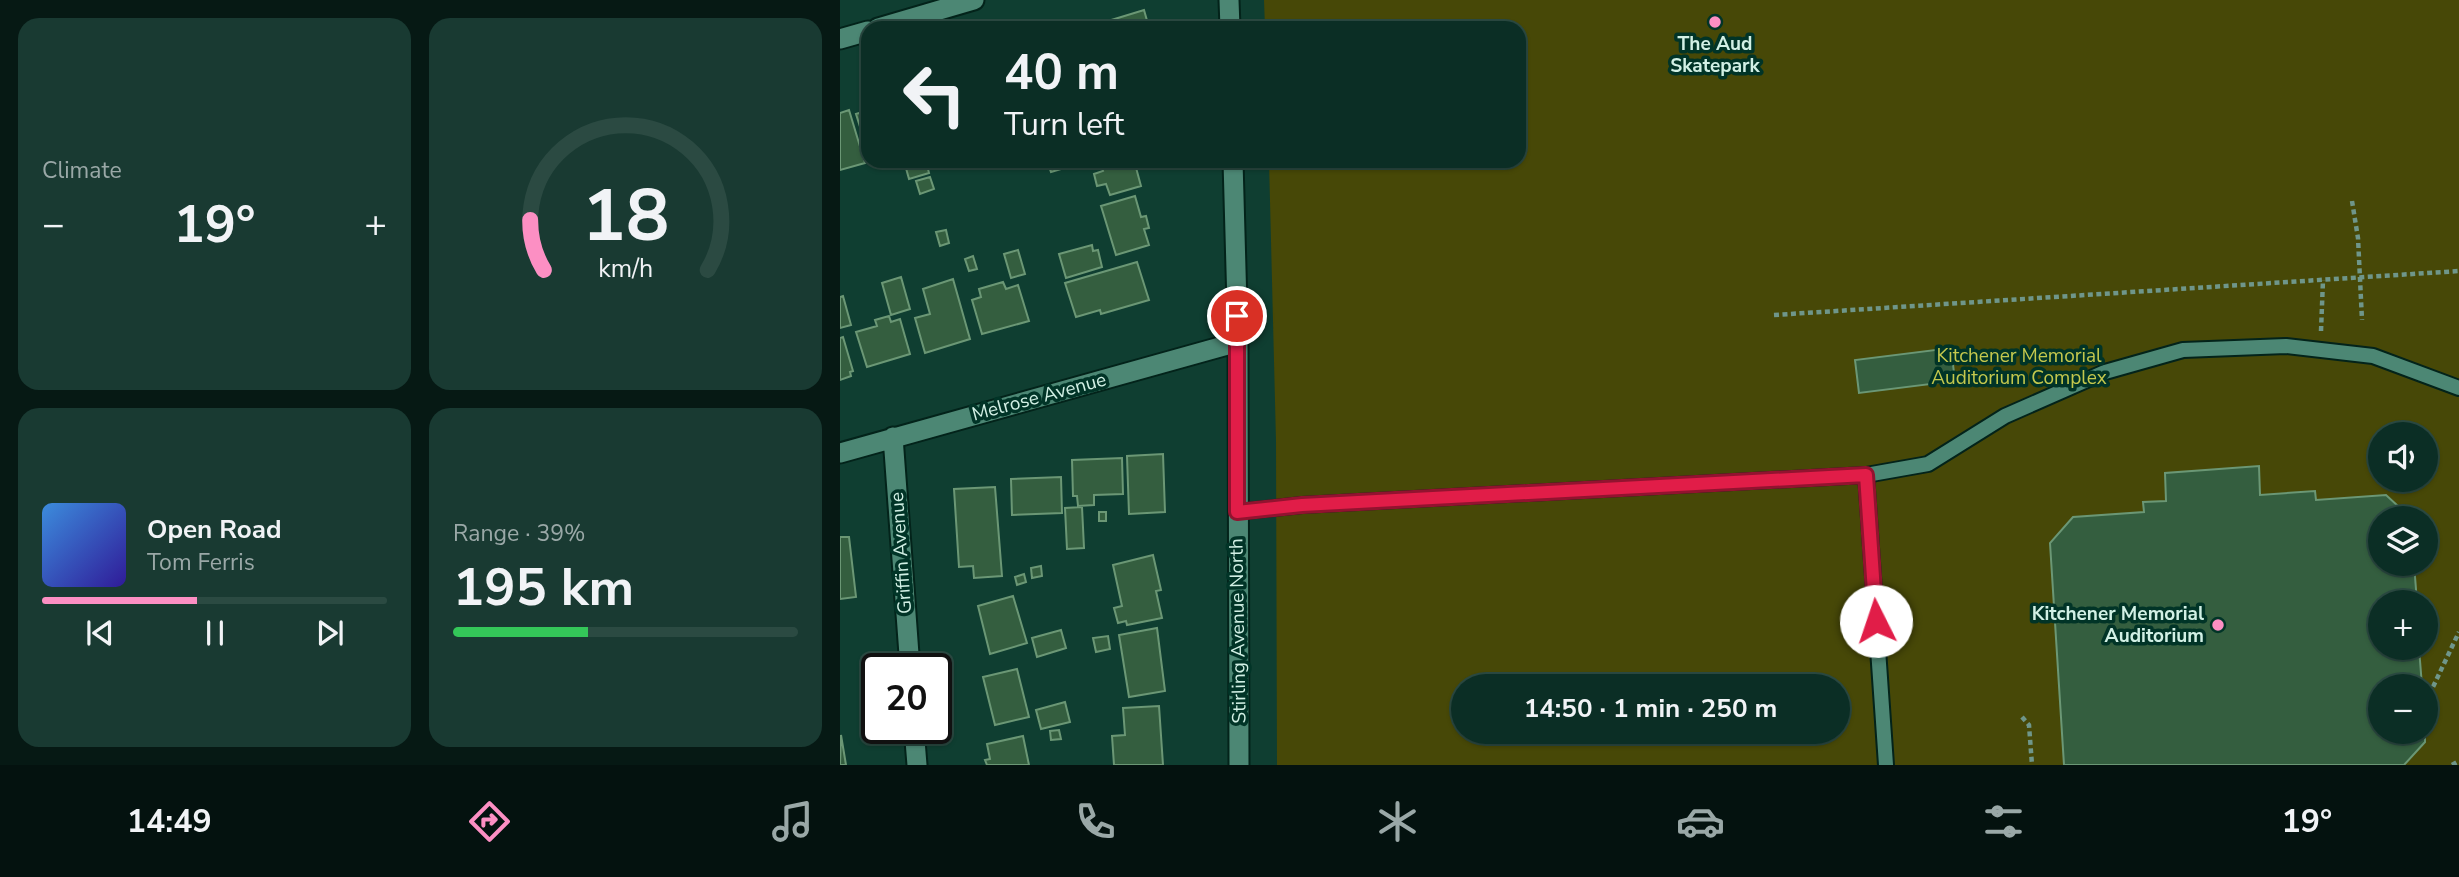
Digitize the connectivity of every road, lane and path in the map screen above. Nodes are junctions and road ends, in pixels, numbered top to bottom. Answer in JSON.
{"nodes":[{"id":1,"x":974,"y":0,"type":"edge"},
{"id":2,"x":1229,"y":0,"type":"edge"},
{"id":3,"x":902,"y":21,"type":"edge"},
{"id":4,"x":1230,"y":21,"type":"edge"},
{"id":5,"x":861,"y":33,"type":"edge"},
{"id":6,"x":840,"y":39,"type":"edge"},
{"id":7,"x":1233,"y":168,"type":"edge"},
{"id":8,"x":2352,"y":201,"type":"dead end"},
{"id":9,"x":2459,"y":271,"type":"edge"},
{"id":10,"x":2361,"y":277,"type":"junction"},
{"id":11,"x":2323,"y":280,"type":"junction"},
{"id":12,"x":1774,"y":315,"type":"dead end"},
{"id":13,"x":2362,"y":320,"type":"dead end"},
{"id":14,"x":2320,"y":334,"type":"dead end"},
{"id":15,"x":1238,"y":342,"type":"junction"},
{"id":16,"x":2459,"y":388,"type":"edge"},
{"id":17,"x":893,"y":437,"type":"junction"},
{"id":18,"x":840,"y":453,"type":"edge"},
{"id":19,"x":1866,"y":475,"type":"junction"},
{"id":20,"x":1237,"y":512,"type":"junction"},
{"id":21,"x":2459,"y":632,"type":"edge"},
{"id":22,"x":909,"y":653,"type":"edge"},
{"id":23,"x":2438,"y":676,"type":"edge"},
{"id":24,"x":2022,"y":717,"type":"dead end"},
{"id":25,"x":915,"y":744,"type":"edge"},
{"id":26,"x":2459,"y":761,"type":"edge"},
{"id":27,"x":917,"y":765,"type":"edge"},
{"id":28,"x":1239,"y":765,"type":"edge"},
{"id":29,"x":1886,"y":765,"type":"edge"},
{"id":30,"x":2032,"y":765,"type":"edge"},
{"id":31,"x":2452,"y":765,"type":"edge"}],
"edges":[{"from":1,"to":3,"type":"street"},
{"from":2,"to":4,"type":"street"},
{"from":5,"to":6,"type":"street"},
{"from":7,"to":15,"type":"street","name":"Stirling Avenue North"},
{"from":8,"to":10,"type":"path"},
{"from":9,"to":10,"type":"path"},
{"from":10,"to":11,"type":"path"},
{"from":10,"to":13,"type":"path"},
{"from":11,"to":12,"type":"path"},
{"from":11,"to":14,"type":"path"},
{"from":15,"to":17,"type":"street","name":"Melrose Avenue"},
{"from":15,"to":20,"type":"street","name":"Stirling Avenue North"},
{"from":16,"to":19,"type":"lane"},
{"from":17,"to":18,"type":"street","name":"Melrose Avenue"},
{"from":17,"to":22,"type":"street","name":"Griffin Avenue"},
{"from":19,"to":20,"type":"lane"},
{"from":19,"to":29,"type":"lane"},
{"from":20,"to":28,"type":"street","name":"Stirling Avenue North"},
{"from":21,"to":23,"type":"path"},
{"from":24,"to":30,"type":"path"},
{"from":25,"to":27,"type":"street"},
{"from":26,"to":31,"type":"path"}]}
